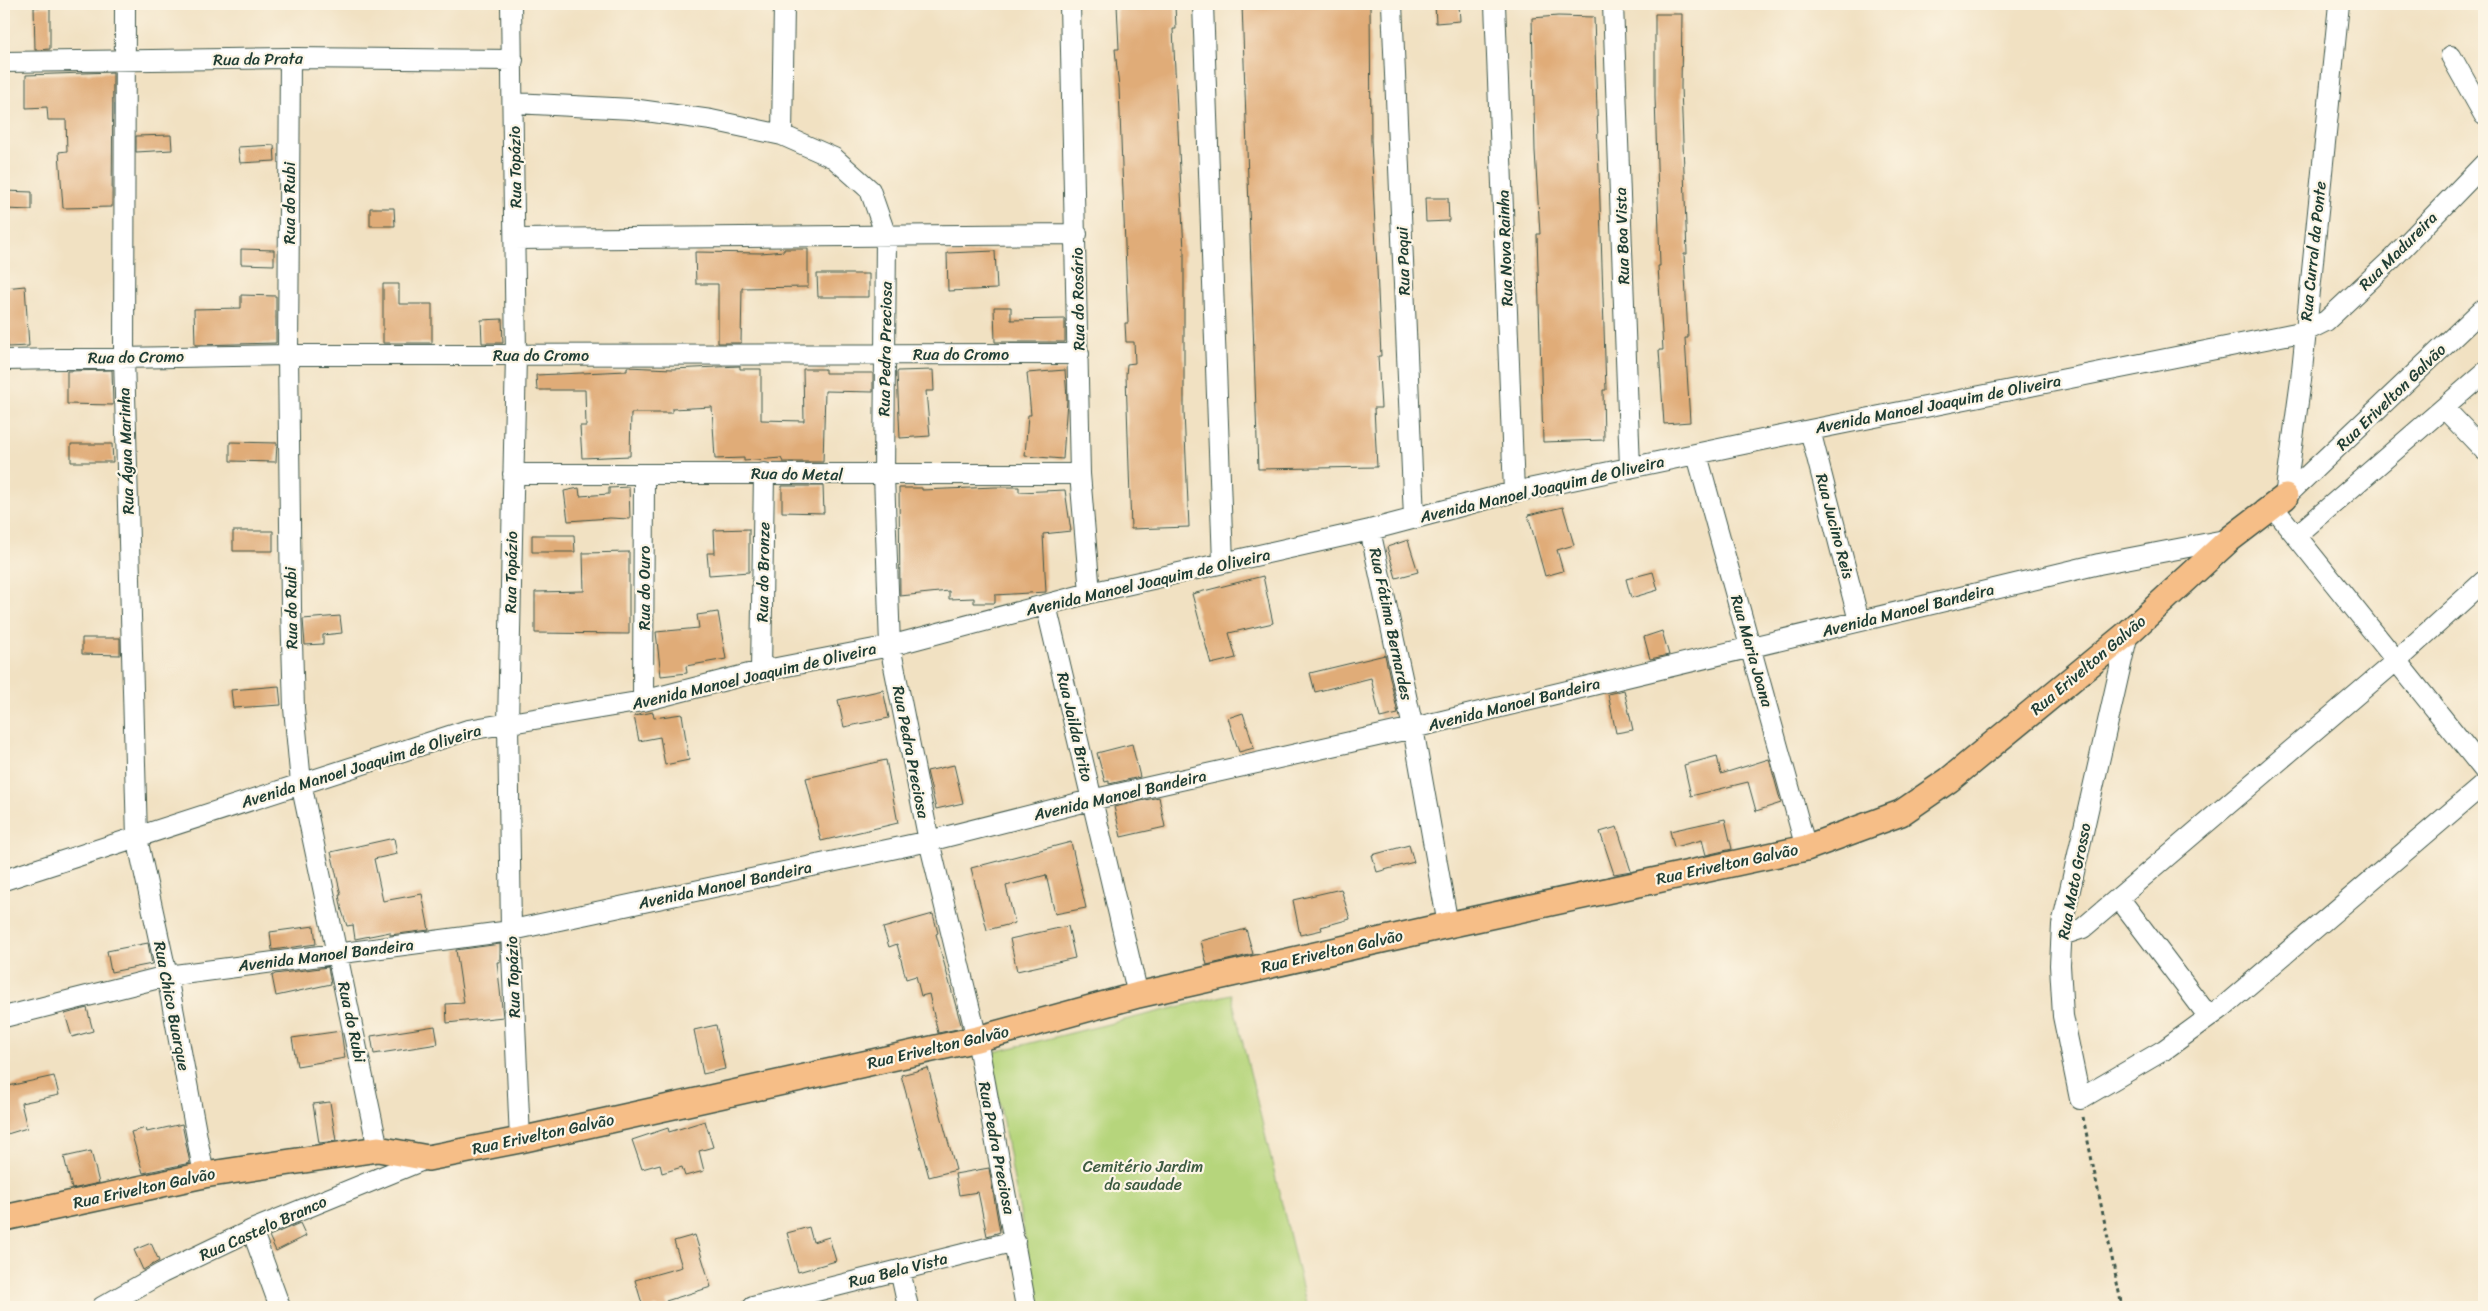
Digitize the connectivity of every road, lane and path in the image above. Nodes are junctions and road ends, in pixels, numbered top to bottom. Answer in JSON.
{"nodes":[{"id":1,"x":125,"y":4,"type":"edge"},
{"id":2,"x":511,"y":4,"type":"edge"},
{"id":3,"x":784,"y":4,"type":"edge"},
{"id":4,"x":1070,"y":4,"type":"edge"},
{"id":5,"x":1203,"y":4,"type":"edge"},
{"id":6,"x":1392,"y":4,"type":"edge"},
{"id":7,"x":1496,"y":4,"type":"edge"},
{"id":8,"x":1613,"y":4,"type":"edge"},
{"id":9,"x":2339,"y":4,"type":"edge"},
{"id":10,"x":2451,"y":56,"type":"dead end"},
{"id":11,"x":290,"y":58,"type":"junction"},
{"id":12,"x":513,"y":60,"type":"junction"},
{"id":13,"x":4,"y":62,"type":"edge"},
{"id":14,"x":124,"y":62,"type":"junction"},
{"id":15,"x":514,"y":103,"type":"junction"},
{"id":16,"x":2484,"y":115,"type":"edge"},
{"id":17,"x":782,"y":135,"type":"junction"},
{"id":18,"x":2484,"y":164,"type":"edge"},
{"id":19,"x":1076,"y":234,"type":"junction"},
{"id":20,"x":886,"y":236,"type":"junction"},
{"id":21,"x":516,"y":239,"type":"junction"},
{"id":22,"x":2484,"y":308,"type":"edge"},
{"id":23,"x":2306,"y":330,"type":"junction"},
{"id":24,"x":884,"y":354,"type":"junction"},
{"id":25,"x":1079,"y":354,"type":"junction"},
{"id":26,"x":288,"y":355,"type":"junction"},
{"id":27,"x":516,"y":355,"type":"junction"},
{"id":28,"x":124,"y":357,"type":"junction"},
{"id":29,"x":4,"y":360,"type":"edge"},
{"id":30,"x":2484,"y":373,"type":"edge"},
{"id":31,"x":2444,"y":408,"type":"junction"},
{"id":32,"x":1810,"y":430,"type":"junction"},
{"id":33,"x":2484,"y":450,"type":"edge"},
{"id":34,"x":1697,"y":455,"type":"junction"},
{"id":35,"x":1630,"y":468,"type":"junction"},
{"id":36,"x":764,"y":473,"type":"junction"},
{"id":37,"x":514,"y":474,"type":"junction"},
{"id":38,"x":644,"y":474,"type":"junction"},
{"id":39,"x":1080,"y":474,"type":"junction"},
{"id":40,"x":884,"y":475,"type":"junction"},
{"id":41,"x":1514,"y":492,"type":"junction"},
{"id":42,"x":2279,"y":502,"type":"junction"},
{"id":43,"x":1414,"y":518,"type":"junction"},
{"id":44,"x":1370,"y":530,"type":"junction"},
{"id":45,"x":2296,"y":536,"type":"junction"},
{"id":46,"x":2230,"y":539,"type":"junction"},
{"id":47,"x":1223,"y":563,"type":"junction"},
{"id":48,"x":2484,"y":581,"type":"edge"},
{"id":49,"x":1090,"y":593,"type":"junction"},
{"id":50,"x":1046,"y":605,"type":"junction"},
{"id":51,"x":1860,"y":622,"type":"junction"},
{"id":52,"x":2128,"y":633,"type":"junction"},
{"id":53,"x":890,"y":646,"type":"junction"},
{"id":54,"x":1751,"y":648,"type":"junction"},
{"id":55,"x":2396,"y":661,"type":"junction"},
{"id":56,"x":761,"y":671,"type":"junction"},
{"id":57,"x":643,"y":701,"type":"junction"},
{"id":58,"x":508,"y":724,"type":"junction"},
{"id":59,"x":1413,"y":728,"type":"junction"},
{"id":60,"x":2484,"y":770,"type":"edge"},
{"id":61,"x":301,"y":783,"type":"junction"},
{"id":62,"x":2484,"y":784,"type":"edge"},
{"id":63,"x":1091,"y":800,"type":"junction"},
{"id":64,"x":137,"y":838,"type":"junction"},
{"id":65,"x":929,"y":841,"type":"junction"},
{"id":66,"x":1806,"y":848,"type":"junction"},
{"id":67,"x":4,"y":880,"type":"edge"},
{"id":68,"x":2119,"y":898,"type":"junction"},
{"id":69,"x":1448,"y":925,"type":"junction"},
{"id":70,"x":511,"y":930,"type":"junction"},
{"id":71,"x":2062,"y":935,"type":"junction"},
{"id":72,"x":338,"y":953,"type":"junction"},
{"id":73,"x":167,"y":976,"type":"junction"},
{"id":74,"x":1138,"y":995,"type":"junction"},
{"id":75,"x":4,"y":1017,"type":"edge"},
{"id":76,"x":2209,"y":1017,"type":"junction"},
{"id":77,"x":977,"y":1039,"type":"junction"},
{"id":78,"x":2080,"y":1099,"type":"junction"},
{"id":79,"x":520,"y":1140,"type":"junction"},
{"id":80,"x":378,"y":1150,"type":"junction"},
{"id":81,"x":428,"y":1158,"type":"junction"},
{"id":82,"x":204,"y":1174,"type":"junction"},
{"id":83,"x":4,"y":1218,"type":"edge"},
{"id":84,"x":252,"y":1230,"type":"junction"},
{"id":85,"x":1015,"y":1241,"type":"junction"},
{"id":86,"x":900,"y":1270,"type":"junction"},
{"id":87,"x":790,"y":1302,"type":"edge"},
{"id":88,"x":102,"y":1307,"type":"edge"},
{"id":89,"x":280,"y":1307,"type":"edge"},
{"id":90,"x":753,"y":1307,"type":"edge"},
{"id":91,"x":908,"y":1307,"type":"edge"},
{"id":92,"x":1026,"y":1307,"type":"edge"},
{"id":93,"x":2122,"y":1307,"type":"edge"}],
"edges":[{"from":1,"to":14,"type":"street","name":"Rua Água Marinha"},
{"from":2,"to":12,"type":"street","name":"Rua Topázio"},
{"from":3,"to":17,"type":"street"},
{"from":4,"to":19,"type":"street","name":"Rua do Rosário"},
{"from":5,"to":47,"type":"street"},
{"from":6,"to":43,"type":"street","name":"Rua Paqui"},
{"from":7,"to":41,"type":"street","name":"Rua Nova Rainha"},
{"from":8,"to":35,"type":"street","name":"Rua Boa Vista"},
{"from":9,"to":23,"type":"street","name":"Rua Curral da Ponte"},
{"from":10,"to":16,"type":"street"},
{"from":11,"to":12,"type":"street","name":"Rua da Prata"},
{"from":11,"to":14,"type":"street","name":"Rua da Prata"},
{"from":11,"to":26,"type":"street","name":"Rua do Rubi"},
{"from":12,"to":15,"type":"street","name":"Rua Topázio"},
{"from":13,"to":14,"type":"street","name":"Rua da Prata"},
{"from":14,"to":28,"type":"street","name":"Rua Água Marinha"},
{"from":15,"to":17,"type":"street"},
{"from":15,"to":21,"type":"street","name":"Rua Topázio"},
{"from":17,"to":20,"type":"street","name":"Rua Pedra Preciosa"},
{"from":18,"to":23,"type":"street","name":"Rua Madureira"},
{"from":19,"to":20,"type":"street"},
{"from":19,"to":25,"type":"street","name":"Rua do Rosário"},
{"from":20,"to":21,"type":"street"},
{"from":20,"to":24,"type":"street","name":"Rua Pedra Preciosa"},
{"from":21,"to":27,"type":"street","name":"Rua Topázio"},
{"from":22,"to":42,"type":"street","name":"Rua Erivelton Galvão"},
{"from":23,"to":32,"type":"street","name":"Avenida Manoel Joaquim de Oliveira"},
{"from":23,"to":42,"type":"street","name":"Rua Curral da Ponte"},
{"from":24,"to":25,"type":"street","name":"Rua do Cromo"},
{"from":24,"to":27,"type":"street","name":"Rua do Cromo"},
{"from":24,"to":40,"type":"street","name":"Rua Pedra Preciosa"},
{"from":25,"to":39,"type":"street","name":"Rua do Rosário"},
{"from":26,"to":27,"type":"street","name":"Rua do Cromo"},
{"from":26,"to":28,"type":"street","name":"Rua do Cromo"},
{"from":26,"to":61,"type":"street","name":"Rua do Rubi"},
{"from":27,"to":37,"type":"street","name":"Rua Topázio"},
{"from":28,"to":29,"type":"street","name":"Rua do Cromo"},
{"from":28,"to":64,"type":"street","name":"Rua Água Marinha"},
{"from":30,"to":31,"type":"street"},
{"from":31,"to":33,"type":"street"},
{"from":31,"to":45,"type":"street"},
{"from":32,"to":34,"type":"street","name":"Avenida Manoel Joaquim de Oliveira"},
{"from":32,"to":51,"type":"street","name":"Rua Jucino Reis"},
{"from":34,"to":35,"type":"street","name":"Avenida Manoel Joaquim de Oliveira"},
{"from":34,"to":54,"type":"street","name":"Rua Maria Joana"},
{"from":35,"to":41,"type":"street","name":"Avenida Manoel Joaquim de Oliveira"},
{"from":36,"to":38,"type":"street","name":"Rua do Metal"},
{"from":36,"to":40,"type":"street","name":"Rua do Metal"},
{"from":36,"to":56,"type":"street","name":"Rua do Bronze"},
{"from":37,"to":38,"type":"street","name":"Rua do Metal"},
{"from":37,"to":58,"type":"street","name":"Rua Topázio"},
{"from":38,"to":57,"type":"street","name":"Rua do Ouro"},
{"from":39,"to":40,"type":"street","name":"Rua do Metal"},
{"from":39,"to":49,"type":"street","name":"Rua do Rosário"},
{"from":40,"to":53,"type":"street","name":"Rua Pedra Preciosa"},
{"from":41,"to":43,"type":"street","name":"Avenida Manoel Joaquim de Oliveira"},
{"from":42,"to":45,"type":"street"},
{"from":42,"to":46,"type":"main road","name":"Rua Erivelton Galvão"},
{"from":43,"to":44,"type":"street","name":"Avenida Manoel Joaquim de Oliveira"},
{"from":44,"to":47,"type":"street","name":"Avenida Manoel Joaquim de Oliveira"},
{"from":44,"to":59,"type":"street","name":"Rua Fátima Bernardes"},
{"from":45,"to":55,"type":"street"},
{"from":46,"to":51,"type":"street","name":"Avenida Manoel Bandeira"},
{"from":46,"to":52,"type":"main road","name":"Rua Erivelton Galvão"},
{"from":47,"to":49,"type":"street","name":"Avenida Manoel Joaquim de Oliveira"},
{"from":48,"to":55,"type":"street"},
{"from":49,"to":50,"type":"street","name":"Avenida Manoel Joaquim de Oliveira"},
{"from":50,"to":53,"type":"street","name":"Avenida Manoel Joaquim de Oliveira"},
{"from":50,"to":63,"type":"street","name":"Rua Jailda Brito"},
{"from":51,"to":54,"type":"street","name":"Avenida Manoel Bandeira"},
{"from":52,"to":66,"type":"main road","name":"Rua Erivelton Galvão"},
{"from":52,"to":71,"type":"street","name":"Rua Mato Grosso"},
{"from":53,"to":56,"type":"street","name":"Avenida Manoel Joaquim de Oliveira"},
{"from":53,"to":65,"type":"street","name":"Rua Pedra Preciosa"},
{"from":54,"to":59,"type":"street","name":"Avenida Manoel Bandeira"},
{"from":54,"to":66,"type":"street","name":"Rua Maria Joana"},
{"from":55,"to":60,"type":"street"},
{"from":55,"to":68,"type":"street"},
{"from":56,"to":57,"type":"street","name":"Avenida Manoel Joaquim de Oliveira"},
{"from":57,"to":58,"type":"street","name":"Avenida Manoel Joaquim de Oliveira"},
{"from":58,"to":61,"type":"street","name":"Avenida Manoel Joaquim de Oliveira"},
{"from":58,"to":70,"type":"street","name":"Rua Topázio"},
{"from":59,"to":63,"type":"street","name":"Avenida Manoel Bandeira"},
{"from":59,"to":69,"type":"street","name":"Rua Fátima Bernardes"},
{"from":61,"to":64,"type":"street","name":"Avenida Manoel Joaquim de Oliveira"},
{"from":61,"to":72,"type":"street","name":"Rua do Rubi"},
{"from":62,"to":76,"type":"street"},
{"from":63,"to":65,"type":"street","name":"Avenida Manoel Bandeira"},
{"from":63,"to":74,"type":"street","name":"Rua Jailda Brito"},
{"from":64,"to":67,"type":"street","name":"Avenida Manoel Joaquim de Oliveira"},
{"from":64,"to":73,"type":"street","name":"Rua Chico Buarque"},
{"from":65,"to":70,"type":"street","name":"Avenida Manoel Bandeira"},
{"from":65,"to":77,"type":"street","name":"Rua Pedra Preciosa"},
{"from":66,"to":69,"type":"main road","name":"Rua Erivelton Galvão"},
{"from":68,"to":71,"type":"street"},
{"from":68,"to":76,"type":"street"},
{"from":69,"to":74,"type":"main road","name":"Rua Erivelton Galvão"},
{"from":70,"to":72,"type":"street","name":"Avenida Manoel Bandeira"},
{"from":70,"to":79,"type":"street","name":"Rua Topázio"},
{"from":71,"to":78,"type":"street","name":"Rua Mato Grosso"},
{"from":72,"to":73,"type":"street","name":"Avenida Manoel Bandeira"},
{"from":72,"to":80,"type":"street","name":"Rua do Rubi"},
{"from":73,"to":75,"type":"street","name":"Avenida Manoel Bandeira"},
{"from":73,"to":82,"type":"street","name":"Rua Chico Buarque"},
{"from":74,"to":77,"type":"main road","name":"Rua Erivelton Galvão"},
{"from":76,"to":78,"type":"street"},
{"from":77,"to":79,"type":"main road","name":"Rua Erivelton Galvão"},
{"from":77,"to":85,"type":"street","name":"Rua Pedra Preciosa"},
{"from":78,"to":93,"type":"path"},
{"from":79,"to":81,"type":"main road","name":"Rua Erivelton Galvão"},
{"from":80,"to":81,"type":"main road","name":"Rua Erivelton Galvão"},
{"from":80,"to":82,"type":"main road","name":"Rua Erivelton Galvão"},
{"from":81,"to":84,"type":"street","name":"Rua Castelo Branco"},
{"from":82,"to":83,"type":"main road","name":"Rua Erivelton Galvão"},
{"from":84,"to":88,"type":"street","name":"Rua Castelo Branco"},
{"from":84,"to":89,"type":"street"},
{"from":85,"to":86,"type":"street","name":"Rua Bela Vista"},
{"from":85,"to":92,"type":"street","name":"Rua Pedra Preciosa"},
{"from":86,"to":87,"type":"street","name":"Rua Bela Vista"},
{"from":86,"to":91,"type":"street"},
{"from":87,"to":90,"type":"street","name":"Rua Bela Vista"}]}
